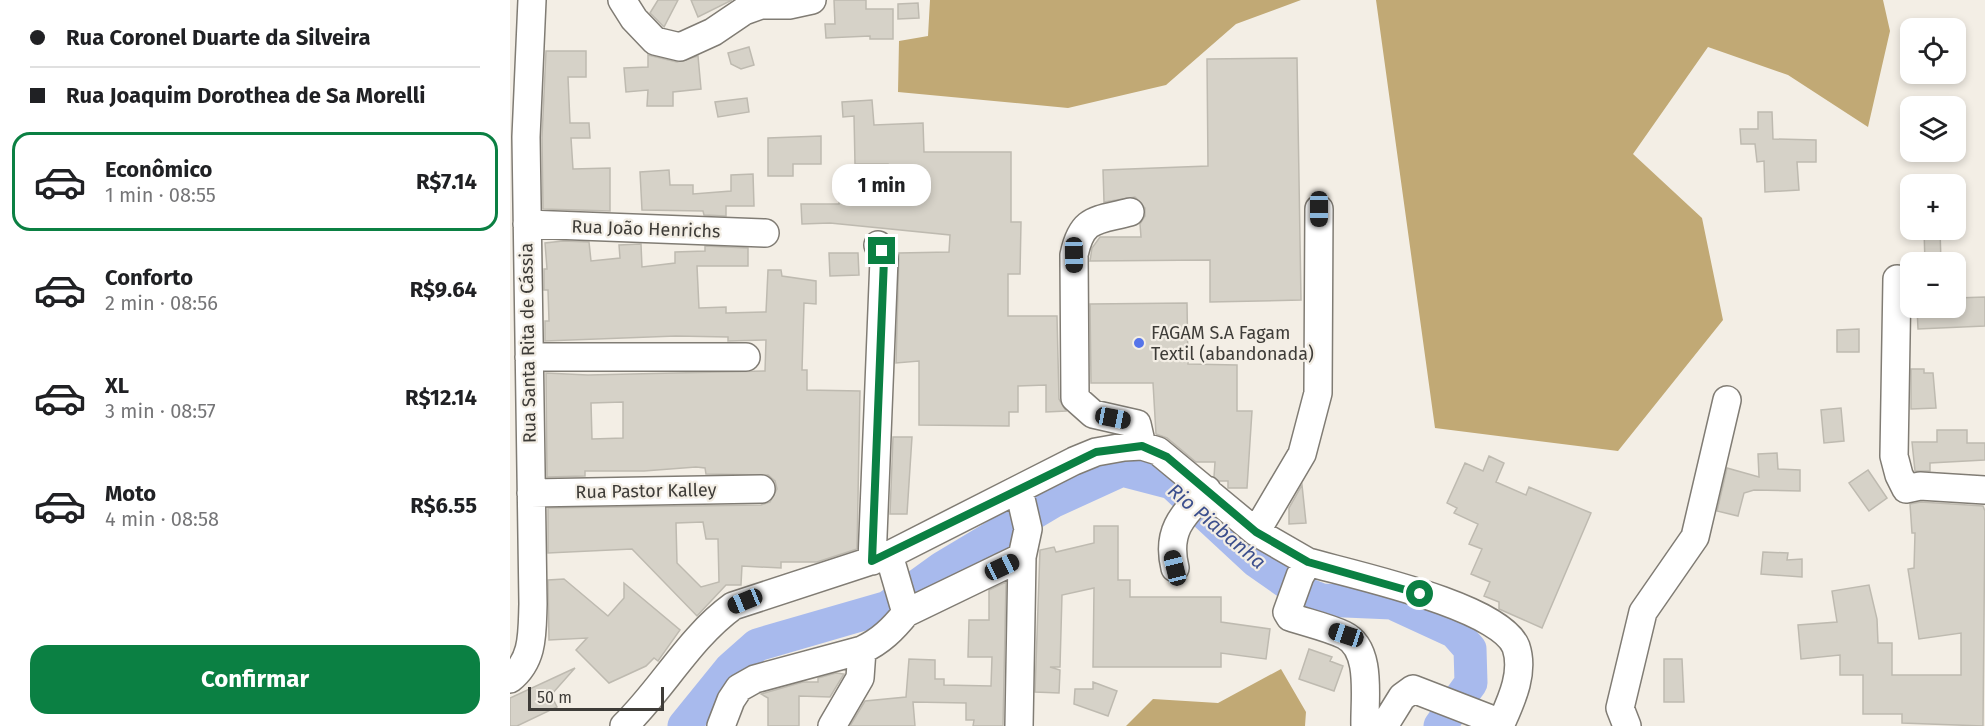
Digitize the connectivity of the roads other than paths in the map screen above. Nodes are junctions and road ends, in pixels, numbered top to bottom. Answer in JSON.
{"nodes":[{"id":1,"x":532,"y":0,"type":"edge"},
{"id":2,"x":622,"y":0,"type":"edge"},
{"id":3,"x":812,"y":0,"type":"edge"},
{"id":4,"x":1319,"y":209,"type":"dead end"},
{"id":5,"x":1130,"y":212,"type":"dead end"},
{"id":6,"x":527,"y":224,"type":"junction"},
{"id":7,"x":765,"y":233,"type":"dead end"},
{"id":8,"x":878,"y":245,"type":"dead end"},
{"id":9,"x":1897,"y":279,"type":"dead end"},
{"id":10,"x":529,"y":357,"type":"junction"},
{"id":11,"x":746,"y":357,"type":"dead end"},
{"id":12,"x":1726,"y":400,"type":"dead end"},
{"id":13,"x":520,"y":433,"type":"edge"},
{"id":14,"x":1142,"y":446,"type":"junction"},
{"id":15,"x":761,"y":489,"type":"dead end"},
{"id":16,"x":1985,"y":490,"type":"edge"},
{"id":17,"x":531,"y":494,"type":"junction"},
{"id":18,"x":1196,"y":501,"type":"junction"},
{"id":19,"x":1024,"y":509,"type":"junction"},
{"id":20,"x":1256,"y":532,"type":"junction"},
{"id":21,"x":1022,"y":557,"type":"junction"},
{"id":22,"x":884,"y":561,"type":"junction"},
{"id":23,"x":1175,"y":568,"type":"dead end"},
{"id":24,"x":1304,"y":569,"type":"junction"},
{"id":25,"x":521,"y":604,"type":"edge"},
{"id":26,"x":905,"y":608,"type":"junction"},
{"id":27,"x":862,"y":650,"type":"junction"},
{"id":28,"x":510,"y":679,"type":"edge"},
{"id":29,"x":1500,"y":725,"type":"edge"},
{"id":30,"x":624,"y":726,"type":"edge"},
{"id":31,"x":721,"y":726,"type":"edge"},
{"id":32,"x":832,"y":726,"type":"edge"},
{"id":33,"x":1019,"y":726,"type":"edge"},
{"id":34,"x":1365,"y":726,"type":"edge"},
{"id":35,"x":1384,"y":726,"type":"edge"},
{"id":36,"x":1627,"y":726,"type":"edge"}],
"edges":[{"from":1,"to":6,"type":"street","name":"Rua Santa Rita de Cássia"},
{"from":2,"to":3,"type":"street"},
{"from":4,"to":20,"type":"street"},
{"from":5,"to":14,"type":"street"},
{"from":6,"to":7,"type":"street","name":"Rua João Henrichs"},
{"from":6,"to":10,"type":"street","name":"Rua Santa Rita de Cássia"},
{"from":8,"to":22,"type":"street"},
{"from":9,"to":16,"type":"street"},
{"from":10,"to":11,"type":"street"},
{"from":10,"to":13,"type":"street","name":"Rua Santa Rita de Cássia"},
{"from":12,"to":36,"type":"street"},
{"from":13,"to":17,"type":"street","name":"Rua Santa Rita de Cássia"},
{"from":14,"to":18,"type":"street"},
{"from":14,"to":19,"type":"street"},
{"from":15,"to":17,"type":"street","name":"Rua Pastor Kalley"},
{"from":17,"to":25,"type":"street","name":"Rua Santa Rita de Cássia"},
{"from":18,"to":20,"type":"street"},
{"from":18,"to":23,"type":"street"},
{"from":19,"to":21,"type":"street"},
{"from":19,"to":22,"type":"street"},
{"from":20,"to":24,"type":"street"},
{"from":21,"to":26,"type":"street"},
{"from":21,"to":33,"type":"street"},
{"from":22,"to":26,"type":"street"},
{"from":22,"to":30,"type":"street"},
{"from":24,"to":29,"type":"street"},
{"from":24,"to":34,"type":"street"},
{"from":25,"to":28,"type":"street","name":"Rua Santa Rita de Cássia"},
{"from":26,"to":27,"type":"street"},
{"from":27,"to":31,"type":"street"},
{"from":27,"to":32,"type":"street"},
{"from":29,"to":35,"type":"street"}]}
